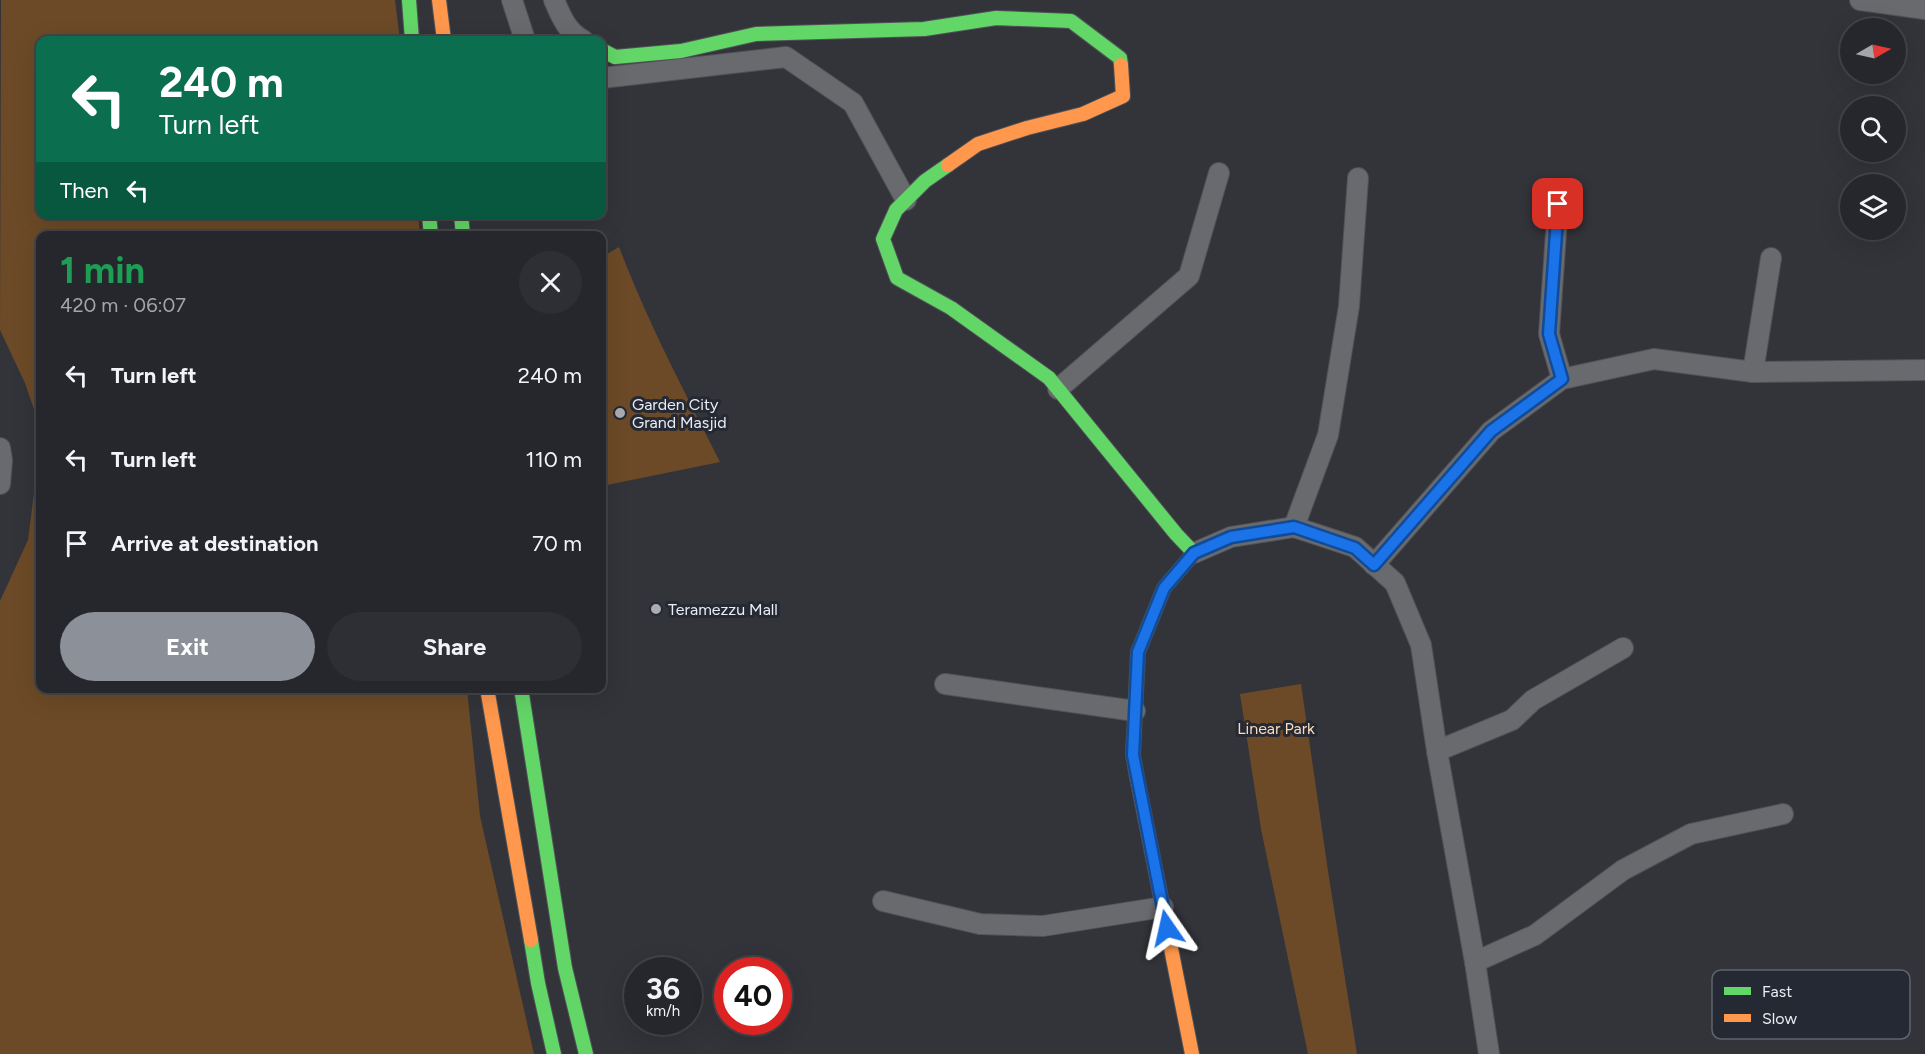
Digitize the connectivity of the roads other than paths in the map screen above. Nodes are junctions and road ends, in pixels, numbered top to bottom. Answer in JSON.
{"nodes":[{"id":1,"x":408,"y":0,"type":"edge"},
{"id":2,"x":439,"y":0,"type":"edge"},
{"id":3,"x":512,"y":0,"type":"edge"},
{"id":4,"x":554,"y":0,"type":"edge"},
{"id":5,"x":1860,"y":0,"type":"edge"},
{"id":6,"x":1881,"y":2,"type":"edge"},
{"id":7,"x":1925,"y":9,"type":"edge"},
{"id":8,"x":412,"y":36,"type":"edge"},
{"id":9,"x":444,"y":36,"type":"edge"},
{"id":10,"x":524,"y":36,"type":"edge"},
{"id":11,"x":574,"y":36,"type":"edge"},
{"id":12,"x":606,"y":52,"type":"edge"},
{"id":13,"x":606,"y":78,"type":"edge"},
{"id":14,"x":1219,"y":173,"type":"dead end"},
{"id":15,"x":1358,"y":178,"type":"dead end"},
{"id":16,"x":906,"y":200,"type":"junction"},
{"id":17,"x":1558,"y":204,"type":"dead end"},
{"id":18,"x":1771,"y":258,"type":"dead end"},
{"id":19,"x":1925,"y":370,"type":"edge"},
{"id":20,"x":1754,"y":372,"type":"junction"},
{"id":21,"x":1562,"y":379,"type":"junction"},
{"id":22,"x":1058,"y":389,"type":"junction"},
{"id":23,"x":0,"y":448,"type":"edge"},
{"id":24,"x":0,"y":484,"type":"edge"},
{"id":25,"x":1294,"y":527,"type":"junction"},
{"id":26,"x":1194,"y":553,"type":"junction"},
{"id":27,"x":1374,"y":565,"type":"junction"},
{"id":28,"x":1623,"y":648,"type":"dead end"},
{"id":29,"x":945,"y":684,"type":"dead end"},
{"id":30,"x":489,"y":693,"type":"edge"},
{"id":31,"x":522,"y":693,"type":"edge"},
{"id":32,"x":1135,"y":711,"type":"junction"},
{"id":33,"x":1437,"y":751,"type":"junction"},
{"id":34,"x":1783,"y":814,"type":"dead end"},
{"id":35,"x":883,"y":901,"type":"dead end"},
{"id":36,"x":1163,"y":907,"type":"junction"},
{"id":37,"x":1475,"y":962,"type":"junction"},
{"id":38,"x":554,"y":1054,"type":"edge"},
{"id":39,"x":586,"y":1054,"type":"edge"},
{"id":40,"x":1192,"y":1054,"type":"edge"},
{"id":41,"x":1489,"y":1054,"type":"edge"}],
"edges":[{"from":1,"to":8,"type":"street"},
{"from":2,"to":9,"type":"street"},
{"from":3,"to":10,"type":"street"},
{"from":4,"to":11,"type":"street"},
{"from":5,"to":6,"type":"street"},
{"from":6,"to":7,"type":"street"},
{"from":12,"to":16,"type":"street"},
{"from":13,"to":16,"type":"street"},
{"from":14,"to":22,"type":"street"},
{"from":15,"to":25,"type":"street"},
{"from":16,"to":22,"type":"street"},
{"from":17,"to":21,"type":"street"},
{"from":18,"to":20,"type":"street"},
{"from":19,"to":20,"type":"street"},
{"from":20,"to":21,"type":"street"},
{"from":21,"to":27,"type":"street"},
{"from":22,"to":26,"type":"street"},
{"from":23,"to":24,"type":"street"},
{"from":25,"to":26,"type":"street"},
{"from":25,"to":27,"type":"street"},
{"from":26,"to":32,"type":"street"},
{"from":27,"to":33,"type":"street"},
{"from":28,"to":33,"type":"street"},
{"from":29,"to":32,"type":"street"},
{"from":30,"to":38,"type":"street"},
{"from":31,"to":39,"type":"street"},
{"from":32,"to":36,"type":"street"},
{"from":33,"to":37,"type":"street"},
{"from":34,"to":37,"type":"street"},
{"from":35,"to":36,"type":"street"},
{"from":36,"to":40,"type":"street"},
{"from":37,"to":41,"type":"street"}]}
